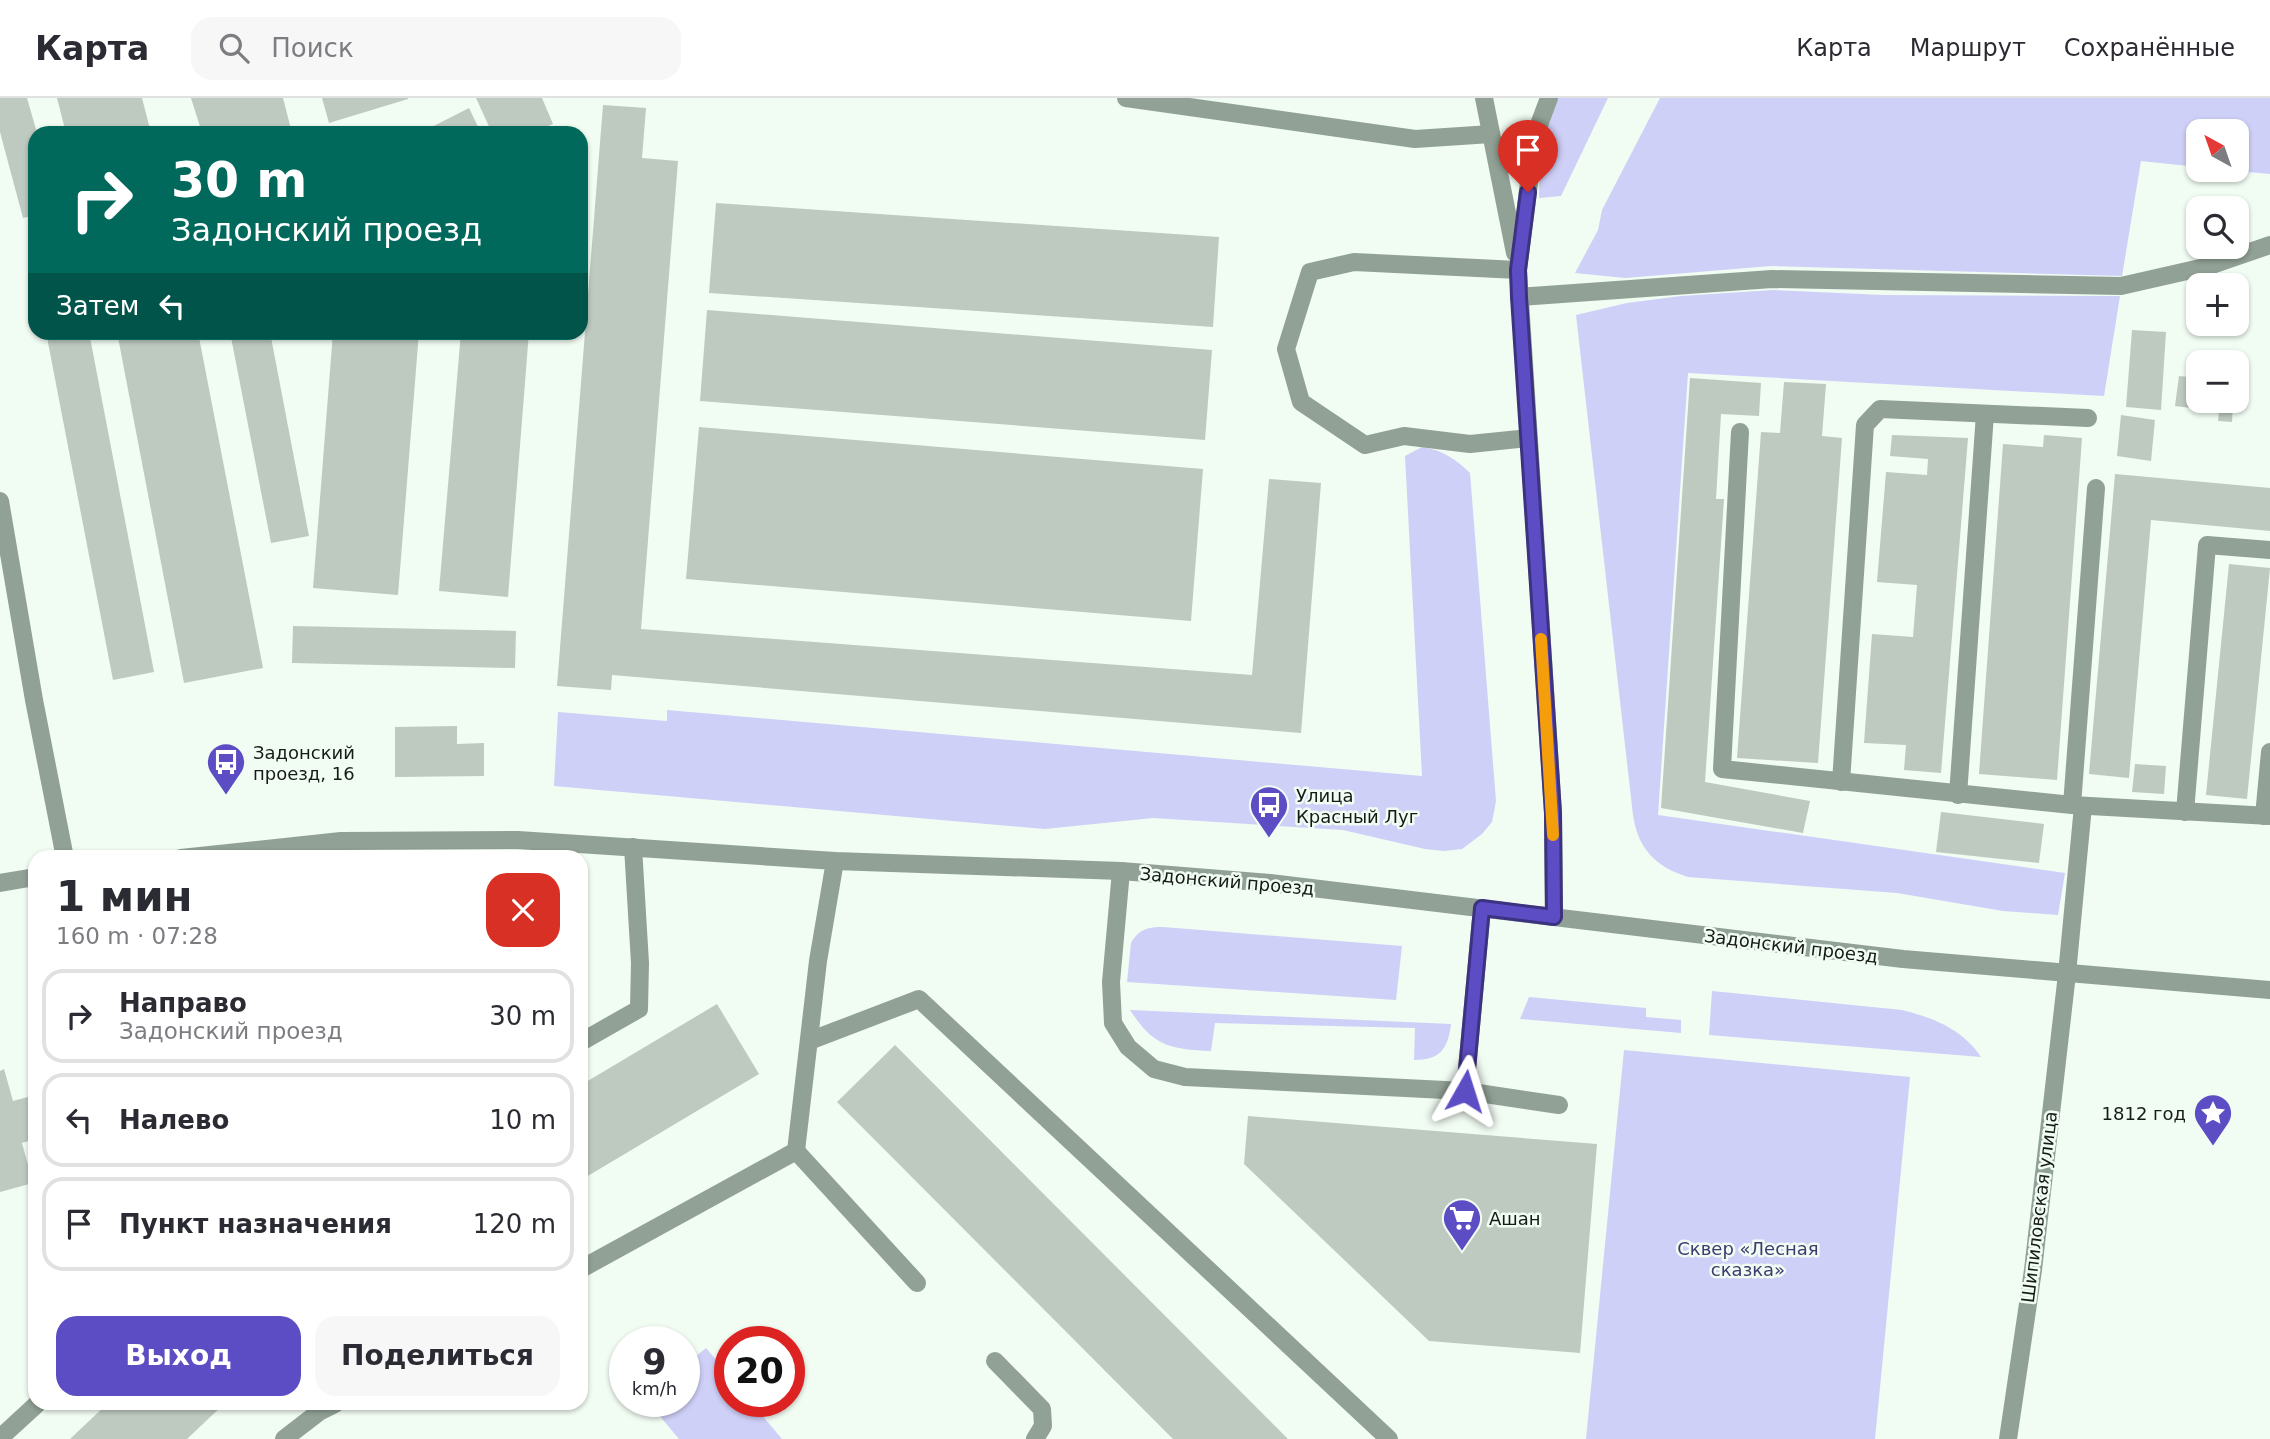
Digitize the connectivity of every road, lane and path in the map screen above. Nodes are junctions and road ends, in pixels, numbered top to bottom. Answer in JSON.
{"nodes":[{"id":1,"x":1126,"y":98,"type":"edge"},
{"id":2,"x":1549,"y":98,"type":"edge"},
{"id":3,"x":1485,"y":99,"type":"edge"},
{"id":4,"x":1491,"y":134,"type":"junction"},
{"id":5,"x":2270,"y":245,"type":"edge"},
{"id":6,"x":1518,"y":270,"type":"junction"},
{"id":7,"x":1519,"y":297,"type":"junction"},
{"id":8,"x":1986,"y":414,"type":"junction"},
{"id":9,"x":2088,"y":418,"type":"dead end"},
{"id":10,"x":1740,"y":432,"type":"dead end"},
{"id":11,"x":1528,"y":438,"type":"junction"},
{"id":12,"x":2096,"y":488,"type":"dead end"},
{"id":13,"x":0,"y":501,"type":"edge"},
{"id":14,"x":2270,"y":550,"type":"edge"},
{"id":15,"x":2270,"y":752,"type":"edge"},
{"id":16,"x":1841,"y":782,"type":"junction"},
{"id":17,"x":1958,"y":795,"type":"junction"},
{"id":18,"x":2077,"y":806,"type":"junction"},
{"id":19,"x":2185,"y":812,"type":"junction"},
{"id":20,"x":2267,"y":816,"type":"edge"},
{"id":21,"x":633,"y":847,"type":"junction"},
{"id":22,"x":63,"y":850,"type":"edge"},
{"id":23,"x":256,"y":850,"type":"edge"},
{"id":24,"x":835,"y":861,"type":"junction"},
{"id":25,"x":1121,"y":871,"type":"junction"},
{"id":26,"x":28,"y":878,"type":"edge"},
{"id":27,"x":0,"y":883,"type":"edge"},
{"id":28,"x":1482,"y":908,"type":"junction"},
{"id":29,"x":1554,"y":917,"type":"junction"},
{"id":30,"x":2067,"y":974,"type":"junction"},
{"id":31,"x":2270,"y":990,"type":"edge"},
{"id":32,"x":588,"y":1038,"type":"edge"},
{"id":33,"x":809,"y":1041,"type":"junction"},
{"id":34,"x":1465,"y":1091,"type":"junction"},
{"id":35,"x":1559,"y":1105,"type":"dead end"},
{"id":36,"x":796,"y":1152,"type":"junction"},
{"id":37,"x":588,"y":1265,"type":"edge"},
{"id":38,"x":918,"y":1283,"type":"dead end"},
{"id":39,"x":995,"y":1361,"type":"dead end"},
{"id":40,"x":30,"y":1410,"type":"edge"},
{"id":41,"x":323,"y":1410,"type":"edge"},
{"id":42,"x":0,"y":1438,"type":"edge"},
{"id":43,"x":284,"y":1439,"type":"edge"},
{"id":44,"x":1035,"y":1439,"type":"edge"},
{"id":45,"x":1389,"y":1439,"type":"edge"},
{"id":46,"x":2008,"y":1439,"type":"edge"}],
"edges":[{"from":1,"to":4,"type":"street"},
{"from":2,"to":6,"type":"street"},
{"from":3,"to":4,"type":"street"},
{"from":4,"to":6,"type":"street"},
{"from":5,"to":7,"type":"street"},
{"from":6,"to":7,"type":"street"},
{"from":6,"to":11,"type":"street"},
{"from":7,"to":11,"type":"street"},
{"from":8,"to":9,"type":"street"},
{"from":8,"to":16,"type":"street"},
{"from":8,"to":17,"type":"street"},
{"from":10,"to":16,"type":"street"},
{"from":11,"to":29,"type":"street"},
{"from":12,"to":18,"type":"street","name":"Шипиловская улица"},
{"from":13,"to":22,"type":"street"},
{"from":14,"to":19,"type":"street"},
{"from":15,"to":20,"type":"street"},
{"from":16,"to":17,"type":"street"},
{"from":17,"to":18,"type":"street"},
{"from":18,"to":19,"type":"street"},
{"from":18,"to":30,"type":"street","name":"Шипиловская улица"},
{"from":19,"to":20,"type":"street"},
{"from":21,"to":23,"type":"street","name":"Задонский проезд"},
{"from":21,"to":24,"type":"street","name":"Задонский проезд"},
{"from":21,"to":32,"type":"street"},
{"from":24,"to":25,"type":"street","name":"Задонский проезд"},
{"from":24,"to":33,"type":"street"},
{"from":25,"to":28,"type":"street","name":"Задонский проезд"},
{"from":25,"to":34,"type":"street"},
{"from":26,"to":27,"type":"street"},
{"from":28,"to":29,"type":"street","name":"Задонский проезд"},
{"from":28,"to":34,"type":"street"},
{"from":29,"to":30,"type":"street","name":"Задонский проезд"},
{"from":30,"to":31,"type":"street","name":"Задонский проезд"},
{"from":30,"to":46,"type":"street","name":"Шипиловская улица"},
{"from":33,"to":36,"type":"street"},
{"from":33,"to":45,"type":"street"},
{"from":34,"to":35,"type":"street"},
{"from":36,"to":37,"type":"street"},
{"from":36,"to":38,"type":"street"},
{"from":39,"to":44,"type":"street"},
{"from":40,"to":42,"type":"street"},
{"from":41,"to":43,"type":"street"}]}
